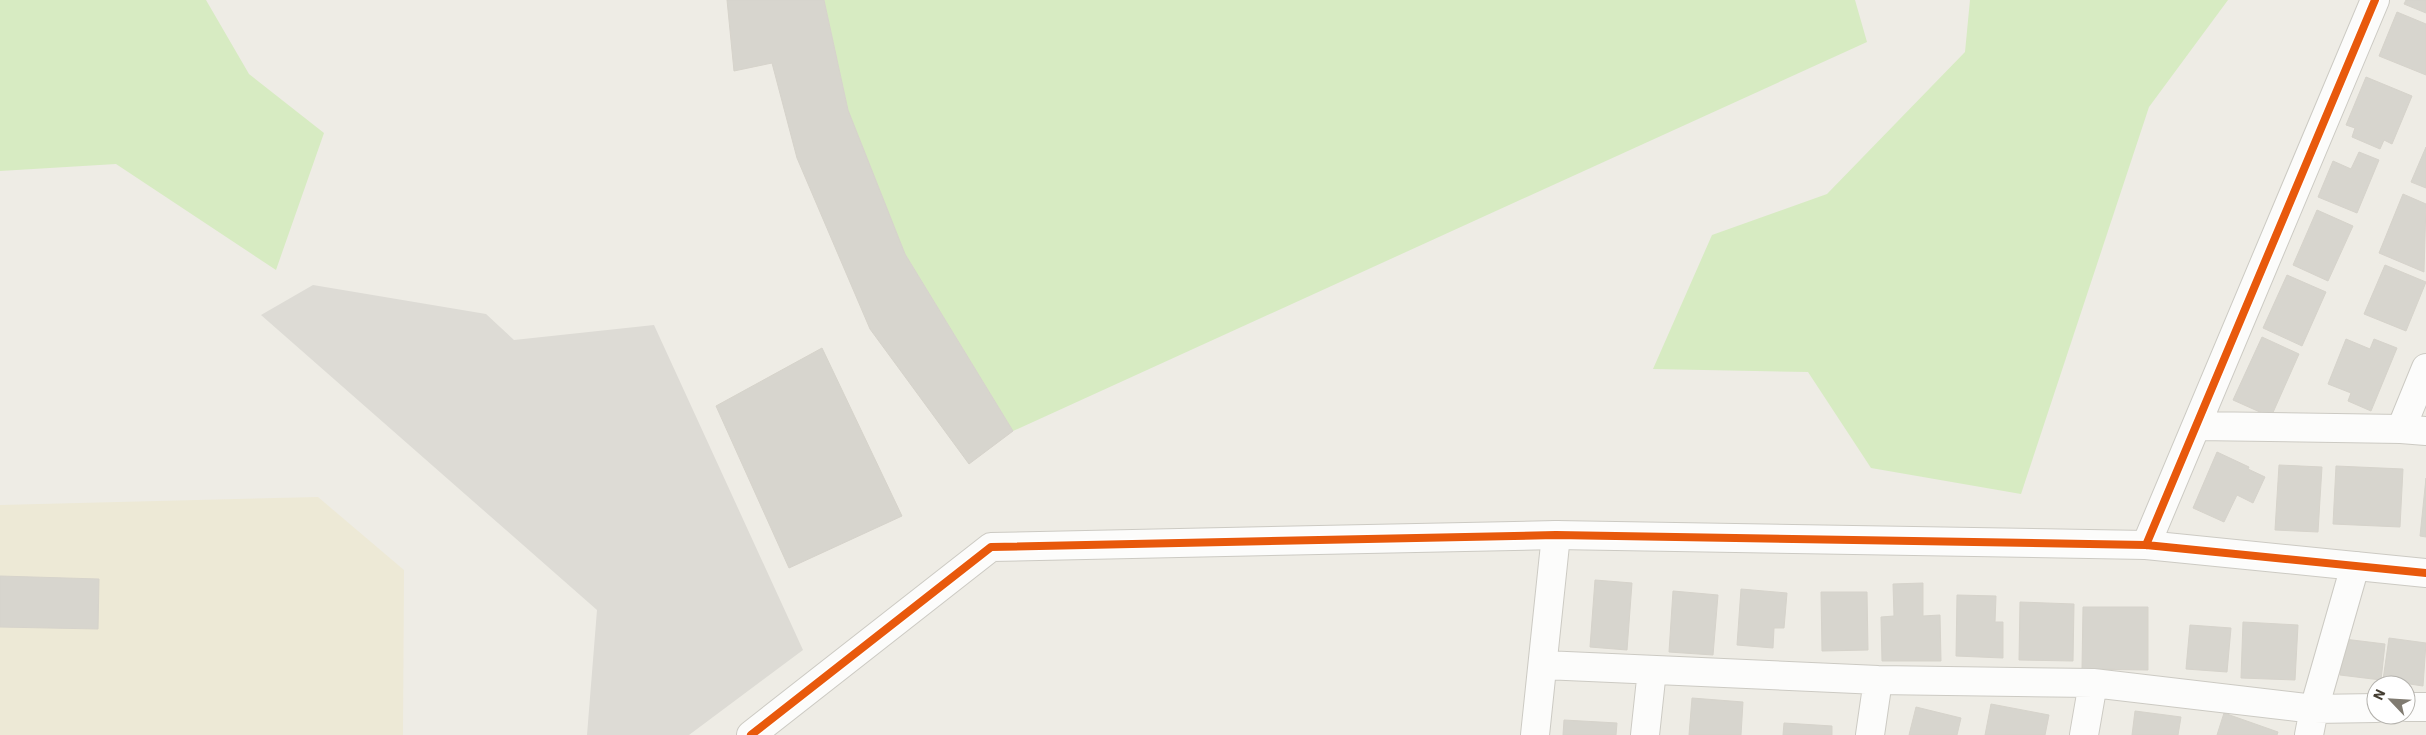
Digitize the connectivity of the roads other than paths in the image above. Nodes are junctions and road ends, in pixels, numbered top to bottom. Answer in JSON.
{"nodes":[{"id":1,"x":2375,"y":0,"type":"edge"},
{"id":2,"x":2426,"y":368,"type":"edge"},
{"id":3,"x":2197,"y":426,"type":"junction"},
{"id":4,"x":2413,"y":430,"type":"edge"},
{"id":5,"x":1556,"y":535,"type":"junction"},
{"id":6,"x":2146,"y":545,"type":"junction"},
{"id":7,"x":2355,"y":566,"type":"junction"},
{"id":8,"x":2426,"y":573,"type":"edge"},
{"id":9,"x":1544,"y":665,"type":"junction"},
{"id":10,"x":1652,"y":670,"type":"junction"},
{"id":11,"x":1878,"y":680,"type":"junction"},
{"id":12,"x":2093,"y":684,"type":"junction"},
{"id":13,"x":2366,"y":710,"type":"edge"},
{"id":14,"x":2311,"y":722,"type":"edge"},
{"id":15,"x":751,"y":735,"type":"edge"},
{"id":16,"x":1535,"y":735,"type":"edge"},
{"id":17,"x":1645,"y":735,"type":"edge"},
{"id":18,"x":1870,"y":735,"type":"edge"},
{"id":19,"x":2084,"y":735,"type":"edge"}],
"edges":[{"from":1,"to":3,"type":"street"},
{"from":2,"to":4,"type":"street"},
{"from":3,"to":4,"type":"street"},
{"from":3,"to":6,"type":"street"},
{"from":5,"to":6,"type":"street"},
{"from":5,"to":9,"type":"street"},
{"from":5,"to":15,"type":"street"},
{"from":6,"to":7,"type":"street"},
{"from":7,"to":8,"type":"street"},
{"from":7,"to":14,"type":"street"},
{"from":9,"to":10,"type":"street"},
{"from":9,"to":16,"type":"street"},
{"from":10,"to":11,"type":"street"},
{"from":10,"to":17,"type":"street"},
{"from":11,"to":12,"type":"street"},
{"from":11,"to":18,"type":"street"},
{"from":12,"to":14,"type":"street"},
{"from":12,"to":19,"type":"street"},
{"from":13,"to":14,"type":"street"}]}
